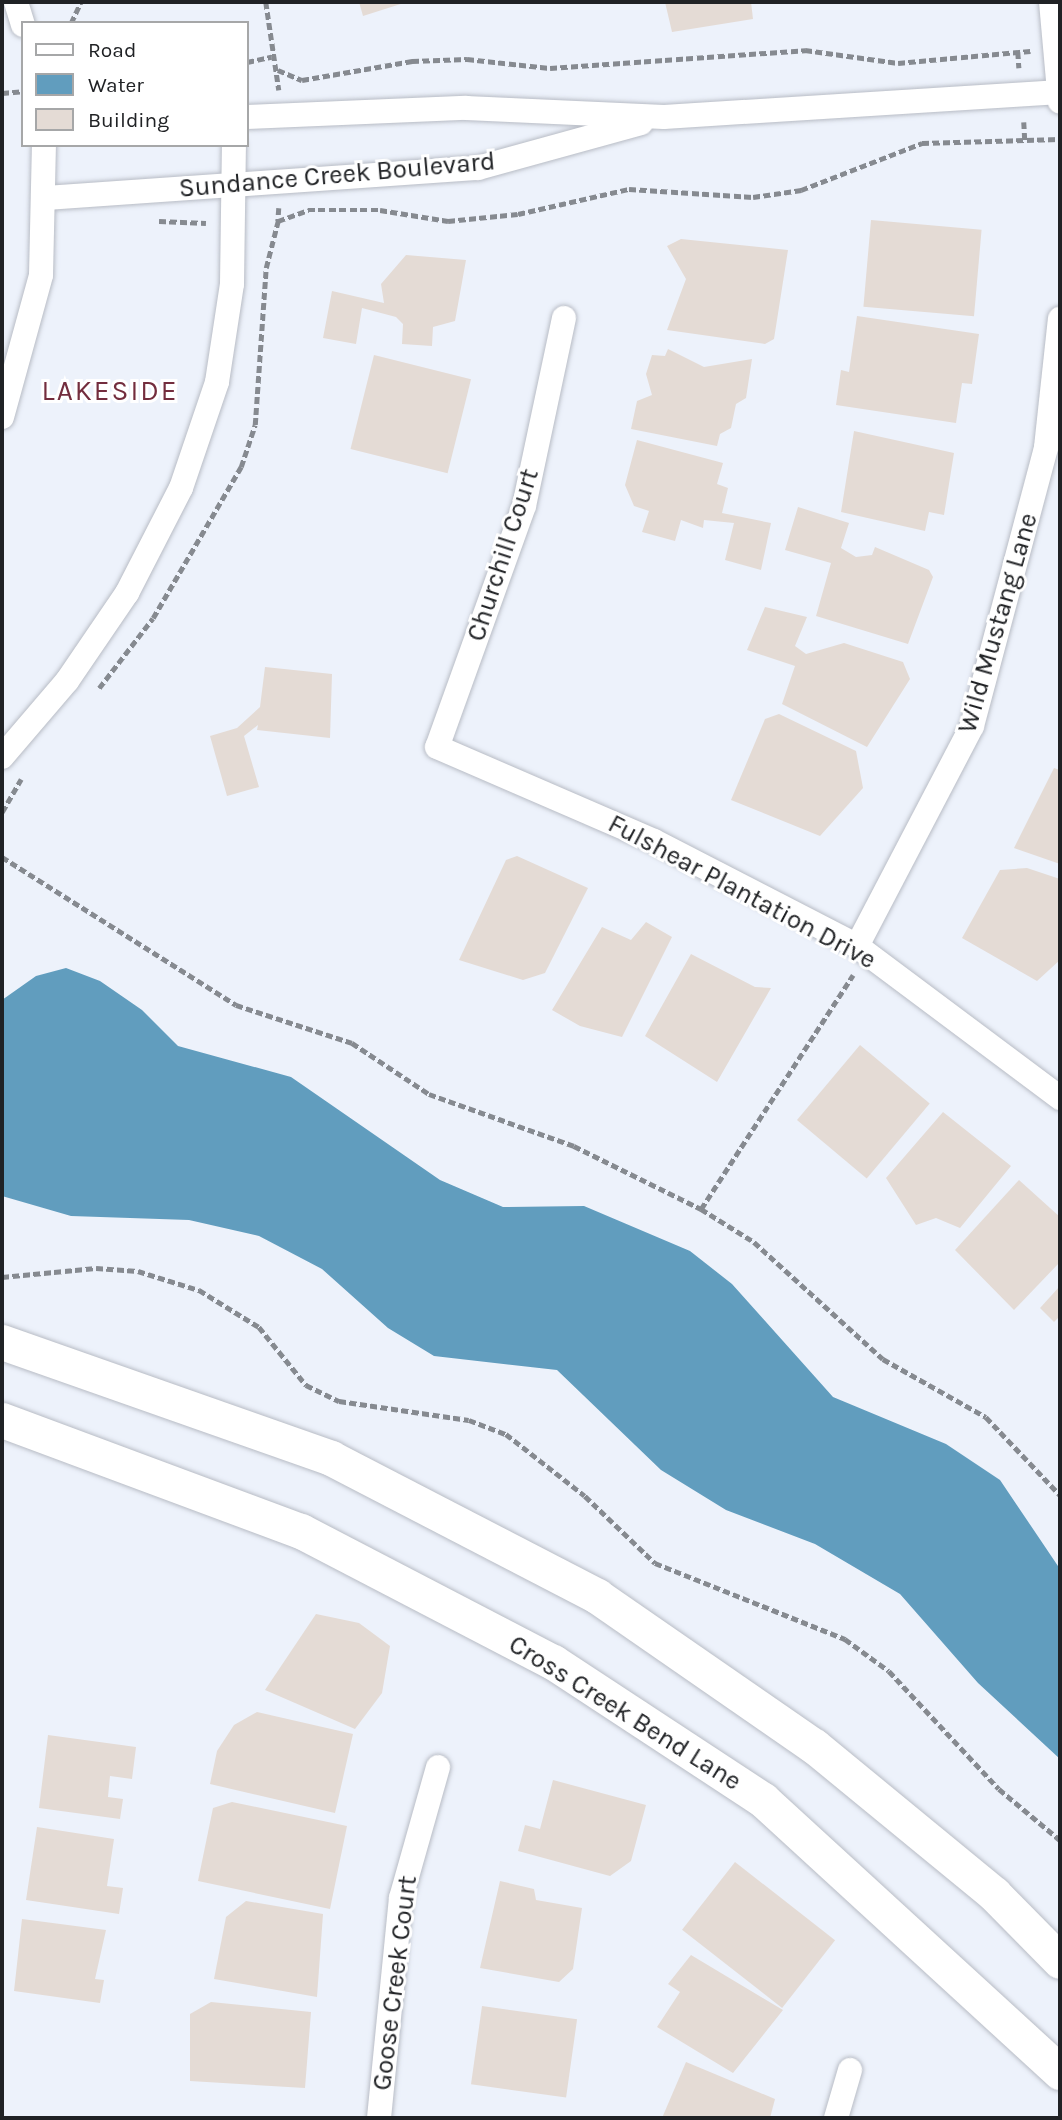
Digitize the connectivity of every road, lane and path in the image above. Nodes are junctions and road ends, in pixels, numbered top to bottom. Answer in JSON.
{"nodes":[{"id":1,"x":16,"y":2,"type":"edge"},
{"id":2,"x":81,"y":2,"type":"edge"},
{"id":3,"x":266,"y":2,"type":"edge"},
{"id":4,"x":1051,"y":2,"type":"edge"},
{"id":5,"x":22,"y":21,"type":"edge"},
{"id":6,"x":72,"y":21,"type":"edge"},
{"id":7,"x":1055,"y":48,"type":"junction"},
{"id":8,"x":271,"y":57,"type":"junction"},
{"id":9,"x":248,"y":62,"type":"edge"},
{"id":10,"x":278,"y":70,"type":"junction"},
{"id":11,"x":21,"y":91,"type":"edge"},
{"id":12,"x":1059,"y":92,"type":"edge"},
{"id":13,"x":2,"y":93,"type":"edge"},
{"id":14,"x":1060,"y":102,"type":"edge"},
{"id":15,"x":280,"y":115,"type":"junction"},
{"id":16,"x":248,"y":117,"type":"edge"},
{"id":17,"x":664,"y":117,"type":"junction"},
{"id":18,"x":1060,"y":139,"type":"edge"},
{"id":19,"x":44,"y":147,"type":"edge"},
{"id":20,"x":234,"y":147,"type":"edge"},
{"id":21,"x":280,"y":183,"type":"junction"},
{"id":22,"x":236,"y":186,"type":"junction"},
{"id":23,"x":47,"y":198,"type":"junction"},
{"id":24,"x":146,"y":220,"type":"dead end"},
{"id":25,"x":234,"y":224,"type":"junction"},
{"id":26,"x":275,"y":228,"type":"dead end"},
{"id":27,"x":564,"y":318,"type":"dead end"},
{"id":28,"x":1060,"y":322,"type":"edge"},
{"id":29,"x":2,"y":417,"type":"edge"},
{"id":30,"x":437,"y":747,"type":"joint"},
{"id":31,"x":2,"y":757,"type":"edge"},
{"id":32,"x":2,"y":857,"type":"edge"},
{"id":33,"x":862,"y":950,"type":"junction"},
{"id":34,"x":1060,"y":1098,"type":"edge"},
{"id":35,"x":701,"y":1209,"type":"junction"},
{"id":36,"x":2,"y":1277,"type":"edge"},
{"id":37,"x":2,"y":1342,"type":"edge"},
{"id":38,"x":2,"y":1420,"type":"edge"},
{"id":39,"x":1060,"y":1494,"type":"edge"},
{"id":40,"x":438,"y":1767,"type":"dead end"},
{"id":41,"x":1060,"y":1840,"type":"edge"},
{"id":42,"x":1060,"y":1961,"type":"edge"},
{"id":43,"x":850,"y":2070,"type":"dead end"},
{"id":44,"x":1060,"y":2072,"type":"edge"},
{"id":45,"x":379,"y":2118,"type":"edge"},
{"id":46,"x":836,"y":2118,"type":"edge"}],
"edges":[{"from":1,"to":5,"type":"street"},
{"from":2,"to":6,"type":"path"},
{"from":3,"to":8,"type":"path"},
{"from":4,"to":7,"type":"street"},
{"from":7,"to":10,"type":"path"},
{"from":7,"to":12,"type":"street"},
{"from":8,"to":9,"type":"path"},
{"from":8,"to":10,"type":"path"},
{"from":10,"to":15,"type":"path"},
{"from":11,"to":13,"type":"path"},
{"from":12,"to":14,"type":"street"},
{"from":12,"to":17,"type":"street","name":"Sundance Creek Boulevard"},
{"from":15,"to":16,"type":"street","name":"Sundance Creek Boulevard"},
{"from":15,"to":17,"type":"street","name":"Sundance Creek Boulevard"},
{"from":17,"to":21,"type":"street","name":"Sundance Creek Boulevard"},
{"from":18,"to":21,"type":"path"},
{"from":19,"to":23,"type":"street"},
{"from":20,"to":22,"type":"street"},
{"from":21,"to":22,"type":"street","name":"Sundance Creek Boulevard"},
{"from":22,"to":23,"type":"street","name":"Sundance Creek Boulevard"},
{"from":22,"to":25,"type":"street"},
{"from":23,"to":29,"type":"street"},
{"from":24,"to":25,"type":"path"},
{"from":25,"to":26,"type":"path"},
{"from":25,"to":31,"type":"street"},
{"from":27,"to":30,"type":"street","name":"Churchill Court"},
{"from":28,"to":33,"type":"street","name":"Wild Mustang Lane"},
{"from":30,"to":33,"type":"street","name":"Fulshear Plantation Drive"},
{"from":32,"to":35,"type":"path"},
{"from":33,"to":34,"type":"street","name":"Fulshear Plantation Drive"},
{"from":33,"to":35,"type":"path"},
{"from":35,"to":39,"type":"path"},
{"from":36,"to":41,"type":"path"},
{"from":37,"to":42,"type":"main road"},
{"from":38,"to":44,"type":"main road","name":"Cross Creek Bend Lane"},
{"from":40,"to":45,"type":"street","name":"Goose Creek Court"},
{"from":43,"to":46,"type":"street"}]}
